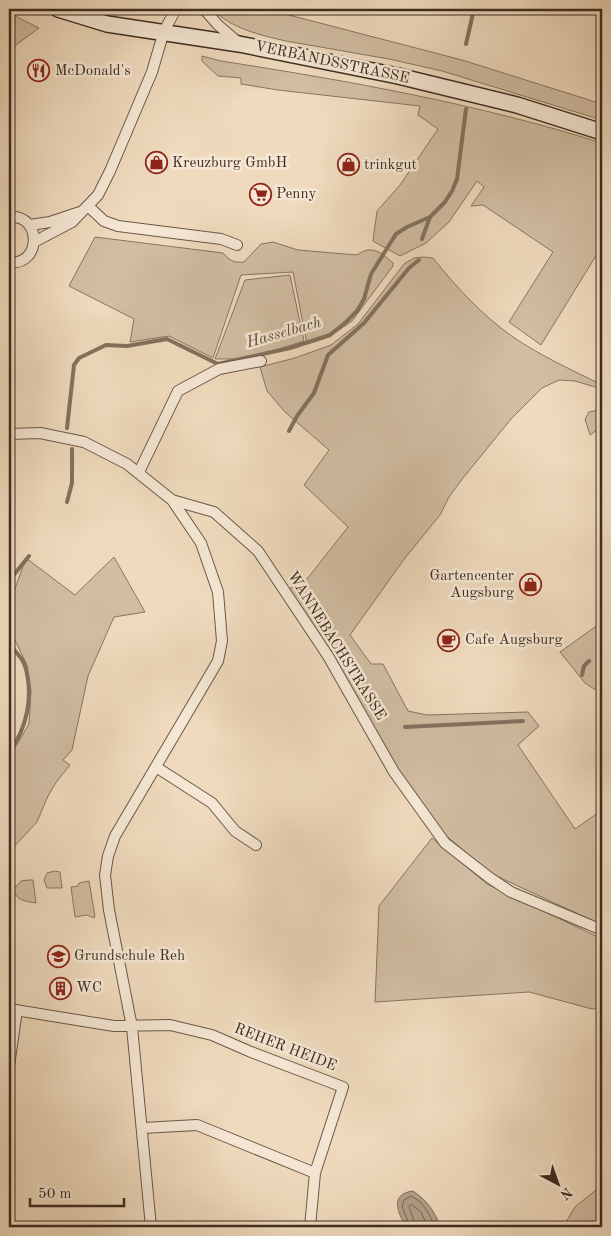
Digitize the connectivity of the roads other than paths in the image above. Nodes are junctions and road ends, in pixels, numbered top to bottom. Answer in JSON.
{"nodes":[{"id":1,"x":58,"y":9,"type":"edge"},
{"id":2,"x":176,"y":9,"type":"edge"},
{"id":3,"x":204,"y":9,"type":"edge"},
{"id":4,"x":164,"y":31,"type":"junction"},
{"id":5,"x":240,"y":44,"type":"junction"},
{"id":6,"x":602,"y":132,"type":"edge"},
{"id":7,"x":86,"y":209,"type":"junction"},
{"id":8,"x":9,"y":218,"type":"edge"},
{"id":9,"x":30,"y":226,"type":"junction"},
{"id":10,"x":34,"y":242,"type":"junction"},
{"id":11,"x":237,"y":246,"type":"dead end"},
{"id":12,"x":10,"y":264,"type":"edge"},
{"id":13,"x":261,"y":361,"type":"dead end"},
{"id":14,"x":9,"y":434,"type":"edge"},
{"id":15,"x":139,"y":472,"type":"junction"},
{"id":16,"x":172,"y":500,"type":"junction"},
{"id":17,"x":156,"y":767,"type":"junction"},
{"id":18,"x":256,"y":845,"type":"dead end"},
{"id":19,"x":602,"y":930,"type":"edge"},
{"id":20,"x":13,"y":1010,"type":"edge"},
{"id":21,"x":132,"y":1027,"type":"junction"},
{"id":22,"x":9,"y":1066,"type":"edge"},
{"id":23,"x":143,"y":1128,"type":"junction"},
{"id":24,"x":315,"y":1172,"type":"junction"},
{"id":25,"x":151,"y":1227,"type":"edge"},
{"id":26,"x":310,"y":1227,"type":"edge"}],
"edges":[{"from":1,"to":4,"type":"main road","name":"VERBANDSSTRASSE"},
{"from":2,"to":4,"type":"street"},
{"from":3,"to":5,"type":"street"},
{"from":4,"to":5,"type":"main road","name":"VERBANDSSTRASSE"},
{"from":4,"to":7,"type":"street"},
{"from":5,"to":6,"type":"main road","name":"VERBANDSSTRASSE"},
{"from":7,"to":9,"type":"street"},
{"from":7,"to":10,"type":"street"},
{"from":7,"to":11,"type":"street"},
{"from":8,"to":9,"type":"street"},
{"from":9,"to":10,"type":"street"},
{"from":10,"to":12,"type":"street"},
{"from":13,"to":15,"type":"street"},
{"from":14,"to":15,"type":"street","name":"WANNEBACHSTRASSE"},
{"from":15,"to":16,"type":"street","name":"WANNEBACHSTRASSE"},
{"from":16,"to":17,"type":"street"},
{"from":16,"to":19,"type":"street","name":"WANNEBACHSTRASSE"},
{"from":17,"to":18,"type":"street"},
{"from":17,"to":21,"type":"street"},
{"from":20,"to":21,"type":"street"},
{"from":20,"to":22,"type":"street"},
{"from":21,"to":23,"type":"street"},
{"from":21,"to":24,"type":"street","name":"REHER HEIDE"},
{"from":23,"to":24,"type":"street"},
{"from":23,"to":25,"type":"street"},
{"from":24,"to":26,"type":"street","name":"REHER HEIDE"}]}
